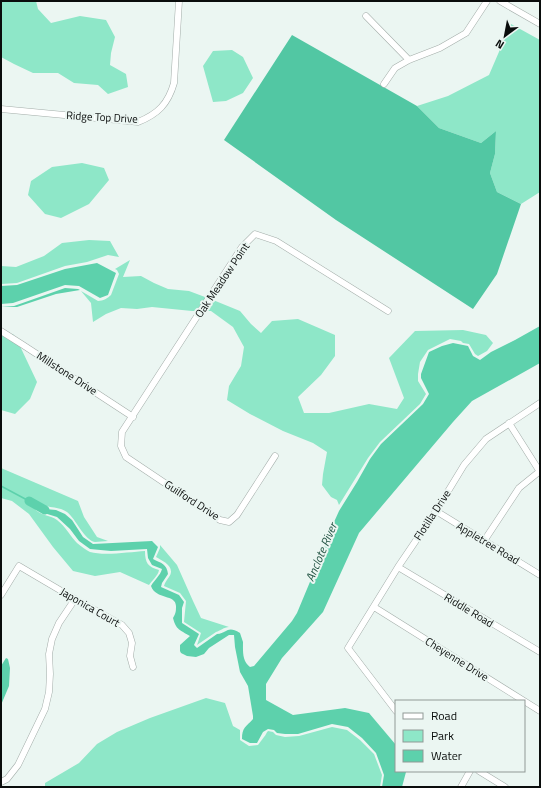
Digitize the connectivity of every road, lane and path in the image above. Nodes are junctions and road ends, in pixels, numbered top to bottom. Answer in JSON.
{"nodes":[{"id":1,"x":179,"y":1,"type":"edge"},
{"id":2,"x":487,"y":1,"type":"edge"},
{"id":3,"x":500,"y":1,"type":"edge"},
{"id":4,"x":366,"y":16,"type":"dead end"},
{"id":5,"x":540,"y":24,"type":"edge"},
{"id":6,"x":409,"y":60,"type":"junction"},
{"id":7,"x":384,"y":84,"type":"dead end"},
{"id":8,"x":1,"y":110,"type":"edge"},
{"id":9,"x":388,"y":311,"type":"dead end"},
{"id":10,"x":1,"y":331,"type":"edge"},
{"id":11,"x":540,"y":403,"type":"edge"},
{"id":12,"x":133,"y":417,"type":"junction"},
{"id":13,"x":509,"y":423,"type":"junction"},
{"id":14,"x":276,"y":456,"type":"dead end"},
{"id":15,"x":540,"y":472,"type":"edge"},
{"id":16,"x":436,"y":512,"type":"junction"},
{"id":17,"x":484,"y":541,"type":"junction"},
{"id":18,"x":398,"y":567,"type":"junction"},
{"id":19,"x":540,"y":575,"type":"edge"},
{"id":20,"x":1,"y":594,"type":"edge"},
{"id":21,"x":74,"y":599,"type":"junction"},
{"id":22,"x":374,"y":607,"type":"junction"},
{"id":23,"x":540,"y":652,"type":"edge"},
{"id":24,"x":133,"y":667,"type":"dead end"},
{"id":25,"x":522,"y":700,"type":"edge"},
{"id":26,"x":525,"y":702,"type":"edge"},
{"id":27,"x":395,"y":710,"type":"edge"},
{"id":28,"x":540,"y":711,"type":"edge"},
{"id":29,"x":469,"y":772,"type":"edge"},
{"id":30,"x":481,"y":772,"type":"edge"},
{"id":31,"x":1,"y":782,"type":"edge"},
{"id":32,"x":461,"y":787,"type":"edge"},
{"id":33,"x":505,"y":787,"type":"edge"}],
"edges":[{"from":1,"to":8,"type":"street","name":"Ridge Top Drive"},
{"from":2,"to":6,"type":"street"},
{"from":3,"to":5,"type":"street"},
{"from":4,"to":6,"type":"street"},
{"from":6,"to":7,"type":"street"},
{"from":9,"to":12,"type":"street","name":"Oak Meadow Point"},
{"from":10,"to":12,"type":"street","name":"Millstone Drive"},
{"from":11,"to":13,"type":"street","name":"Flotilla Drive"},
{"from":12,"to":14,"type":"street","name":"Guilford Drive"},
{"from":13,"to":15,"type":"street"},
{"from":13,"to":16,"type":"street","name":"Flotilla Drive"},
{"from":15,"to":17,"type":"street"},
{"from":16,"to":17,"type":"street","name":"Appletree Road"},
{"from":16,"to":18,"type":"street","name":"Flotilla Drive"},
{"from":17,"to":19,"type":"street","name":"Appletree Road"},
{"from":18,"to":22,"type":"street","name":"Flotilla Drive"},
{"from":18,"to":23,"type":"street","name":"Riddle Road"},
{"from":20,"to":21,"type":"street","name":"Japonica Court"},
{"from":21,"to":24,"type":"street","name":"Japonica Court"},
{"from":21,"to":31,"type":"street"},
{"from":22,"to":25,"type":"street","name":"Cheyenne Drive"},
{"from":22,"to":27,"type":"street","name":"Flotilla Drive"},
{"from":26,"to":28,"type":"street","name":"Cheyenne Drive"},
{"from":29,"to":32,"type":"street"},
{"from":30,"to":33,"type":"street"}]}
